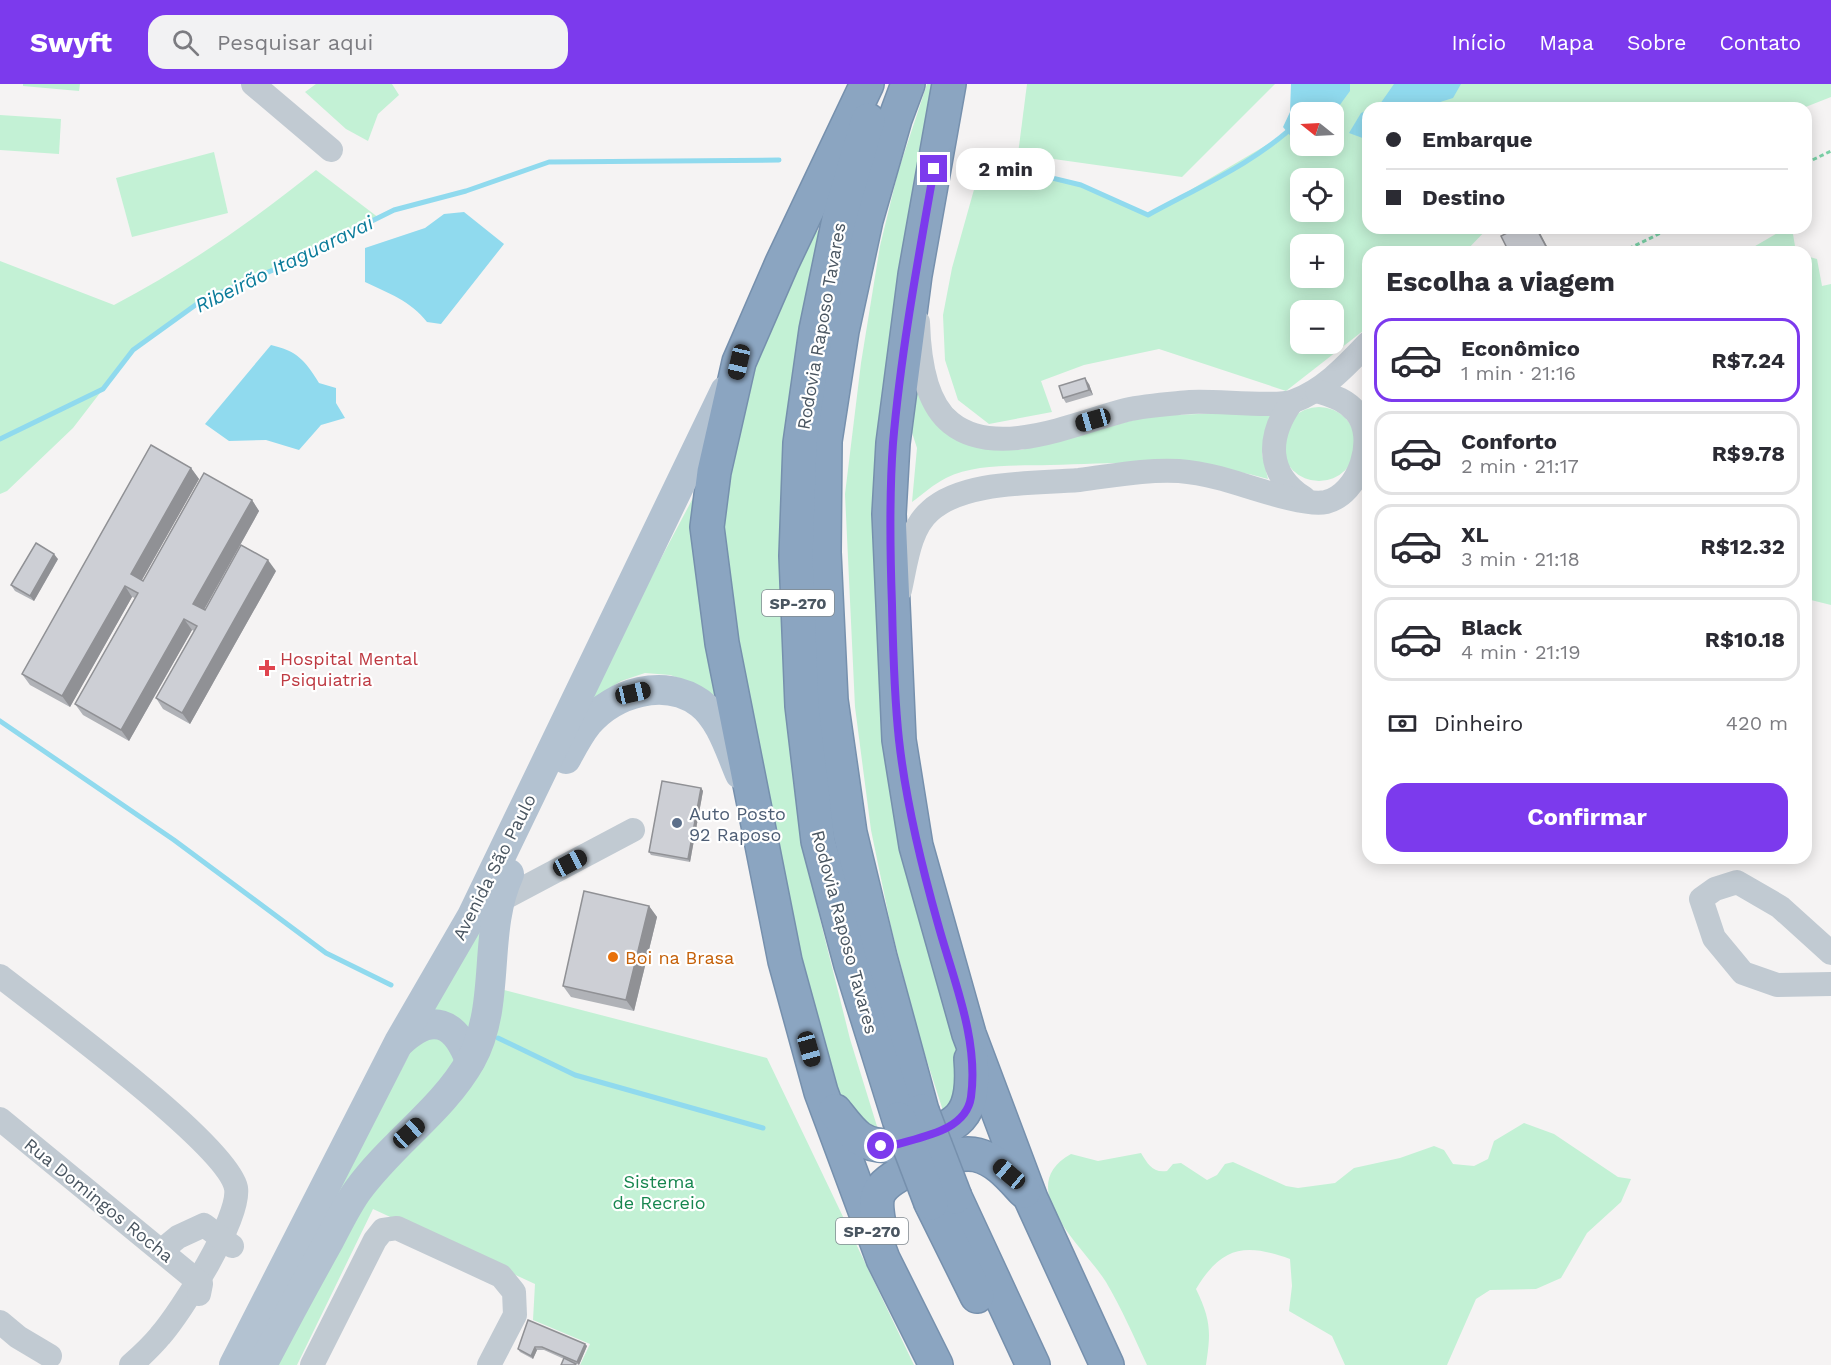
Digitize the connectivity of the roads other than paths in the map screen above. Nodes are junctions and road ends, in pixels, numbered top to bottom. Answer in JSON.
{"nodes":[{"id":1,"x":253,"y":84,"type":"edge"},
{"id":2,"x":867,"y":84,"type":"edge"},
{"id":3,"x":880,"y":84,"type":"edge"},
{"id":4,"x":908,"y":84,"type":"edge"},
{"id":5,"x":949,"y":84,"type":"edge"},
{"id":6,"x":331,"y":150,"type":"dead end"},
{"id":7,"x":915,"y":275,"type":"junction"},
{"id":8,"x":1362,"y":350,"type":"edge"},
{"id":9,"x":739,"y":362,"type":"junction"},
{"id":10,"x":1317,"y":391,"type":"junction"},
{"id":11,"x":1291,"y":403,"type":"junction"},
{"id":12,"x":1362,"y":425,"type":"edge"},
{"id":13,"x":1362,"y":460,"type":"edge"},
{"id":14,"x":1311,"y":502,"type":"junction"},
{"id":15,"x":892,"y":619,"type":"junction"},
{"id":16,"x":753,"y":805,"type":"junction"},
{"id":17,"x":633,"y":830,"type":"dead end"},
{"id":18,"x":499,"y":901,"type":"junction"},
{"id":19,"x":1831,"y":953,"type":"edge"},
{"id":20,"x":0,"y":976,"type":"edge"},
{"id":21,"x":1831,"y":984,"type":"edge"},
{"id":22,"x":969,"y":1034,"type":"junction"},
{"id":23,"x":399,"y":1042,"type":"junction"},
{"id":24,"x":470,"y":1061,"type":"junction"},
{"id":25,"x":821,"y":1092,"type":"junction"},
{"id":26,"x":910,"y":1115,"type":"junction"},
{"id":27,"x":0,"y":1119,"type":"edge"},
{"id":28,"x":1031,"y":1199,"type":"junction"},
{"id":29,"x":943,"y":1200,"type":"junction"},
{"id":30,"x":227,"y":1242,"type":"junction"},
{"id":31,"x":161,"y":1251,"type":"junction"},
{"id":32,"x":883,"y":1259,"type":"junction"},
{"id":33,"x":197,"y":1281,"type":"junction"},
{"id":34,"x":0,"y":1322,"type":"edge"},
{"id":35,"x":168,"y":1347,"type":"junction"},
{"id":36,"x":50,"y":1356,"type":"dead end"},
{"id":37,"x":242,"y":1362,"type":"edge"},
{"id":38,"x":131,"y":1365,"type":"edge"},
{"id":39,"x":146,"y":1365,"type":"edge"},
{"id":40,"x":312,"y":1365,"type":"edge"},
{"id":41,"x":489,"y":1365,"type":"edge"},
{"id":42,"x":936,"y":1365,"type":"edge"},
{"id":43,"x":1012,"y":1365,"type":"edge"},
{"id":44,"x":1033,"y":1365,"type":"edge"},
{"id":45,"x":1107,"y":1365,"type":"edge"}],
"edges":[{"from":1,"to":6,"type":"street"},
{"from":2,"to":9,"type":"highway","number":"SP-270"},
{"from":3,"to":26,"type":"highway","name":"Rodovia Raposo Tavares","number":"SP-270"},
{"from":4,"to":26,"type":"highway","name":"Rodovia Raposo Tavares","number":"SP-270"},
{"from":5,"to":7,"type":"highway"},
{"from":7,"to":11,"type":"street"},
{"from":7,"to":15,"type":"highway"},
{"from":8,"to":10,"type":"street"},
{"from":9,"to":16,"type":"highway","number":"SP-270"},
{"from":9,"to":23,"type":"main road","name":"Avenida São Paulo"},
{"from":10,"to":11,"type":"street"},
{"from":10,"to":12,"type":"street"},
{"from":11,"to":14,"type":"street"},
{"from":13,"to":14,"type":"street"},
{"from":14,"to":15,"type":"street"},
{"from":15,"to":22,"type":"highway"},
{"from":16,"to":18,"type":"main road","name":"Avenida São Paulo"},
{"from":16,"to":25,"type":"highway","number":"SP-270"},
{"from":17,"to":18,"type":"street"},
{"from":18,"to":24,"type":"main road","name":"Avenida São Paulo"},
{"from":19,"to":21,"type":"street"},
{"from":20,"to":30,"type":"street"},
{"from":22,"to":25,"type":"highway"},
{"from":22,"to":28,"type":"highway"},
{"from":23,"to":24,"type":"main road"},
{"from":23,"to":37,"type":"main road","name":"Avenida São Paulo"},
{"from":24,"to":37,"type":"main road","name":"Avenida São Paulo"},
{"from":25,"to":32,"type":"highway","number":"SP-270"},
{"from":26,"to":29,"type":"highway","name":"Rodovia Raposo Tavares","number":"SP-270","bridge":true},
{"from":27,"to":31,"type":"street","name":"Rua Domingos Rocha"},
{"from":28,"to":32,"type":"highway"},
{"from":28,"to":45,"type":"highway"},
{"from":29,"to":43,"type":"highway","name":"Rodovia Raposo Tavares","number":"SP-270"},
{"from":29,"to":44,"type":"highway","name":"Rodovia Raposo Tavares","number":"SP-270"},
{"from":30,"to":31,"type":"street"},
{"from":30,"to":33,"type":"street"},
{"from":30,"to":35,"type":"street"},
{"from":31,"to":33,"type":"street","name":"Rua Domingos Rocha"},
{"from":32,"to":42,"type":"highway","number":"SP-270"},
{"from":33,"to":35,"type":"street"},
{"from":33,"to":38,"type":"street"},
{"from":34,"to":36,"type":"street"},
{"from":35,"to":39,"type":"street"},
{"from":40,"to":41,"type":"street"}]}
